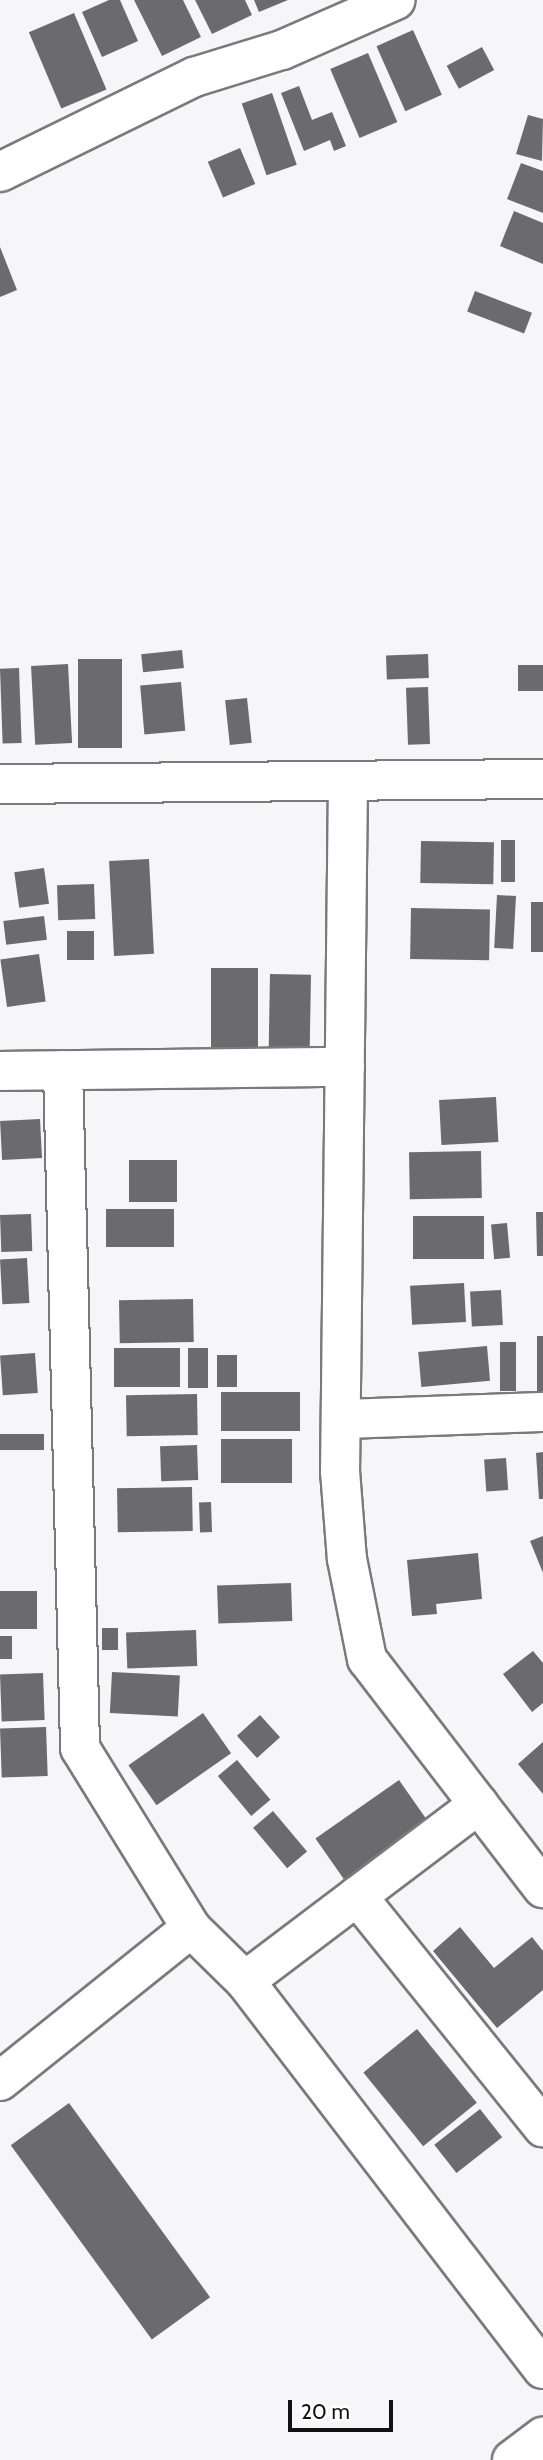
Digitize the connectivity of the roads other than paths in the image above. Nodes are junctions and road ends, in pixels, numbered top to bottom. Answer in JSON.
{"nodes":[{"id":1,"x":396,"y":0,"type":"edge"},
{"id":2,"x":0,"y":172,"type":"edge"},
{"id":3,"x":543,"y":779,"type":"edge"},
{"id":4,"x":348,"y":781,"type":"junction"},
{"id":5,"x":0,"y":785,"type":"edge"},
{"id":6,"x":345,"y":1068,"type":"junction"},
{"id":7,"x":63,"y":1070,"type":"junction"},
{"id":8,"x":0,"y":1071,"type":"edge"},
{"id":9,"x":543,"y":1412,"type":"edge"},
{"id":10,"x":343,"y":1419,"type":"junction"},
{"id":11,"x":479,"y":1804,"type":"junction"},
{"id":12,"x":543,"y":1888,"type":"edge"},
{"id":13,"x":357,"y":1896,"type":"junction"},
{"id":14,"x":191,"y":1928,"type":"junction"},
{"id":15,"x":245,"y":1981,"type":"junction"},
{"id":16,"x":0,"y":2081,"type":"edge"},
{"id":17,"x":543,"y":2127,"type":"edge"},
{"id":18,"x":543,"y":2369,"type":"edge"},
{"id":19,"x":543,"y":2437,"type":"edge"},
{"id":20,"x":512,"y":2460,"type":"edge"}],
"edges":[{"from":1,"to":2,"type":"street"},
{"from":3,"to":4,"type":"street"},
{"from":4,"to":5,"type":"street"},
{"from":4,"to":6,"type":"street"},
{"from":6,"to":7,"type":"street"},
{"from":6,"to":10,"type":"street"},
{"from":7,"to":8,"type":"street"},
{"from":7,"to":14,"type":"street"},
{"from":9,"to":10,"type":"street"},
{"from":10,"to":11,"type":"street"},
{"from":11,"to":12,"type":"street"},
{"from":11,"to":13,"type":"street"},
{"from":13,"to":15,"type":"street"},
{"from":13,"to":17,"type":"street"},
{"from":14,"to":15,"type":"street"},
{"from":14,"to":16,"type":"street"},
{"from":15,"to":18,"type":"street"},
{"from":19,"to":20,"type":"street"}]}
